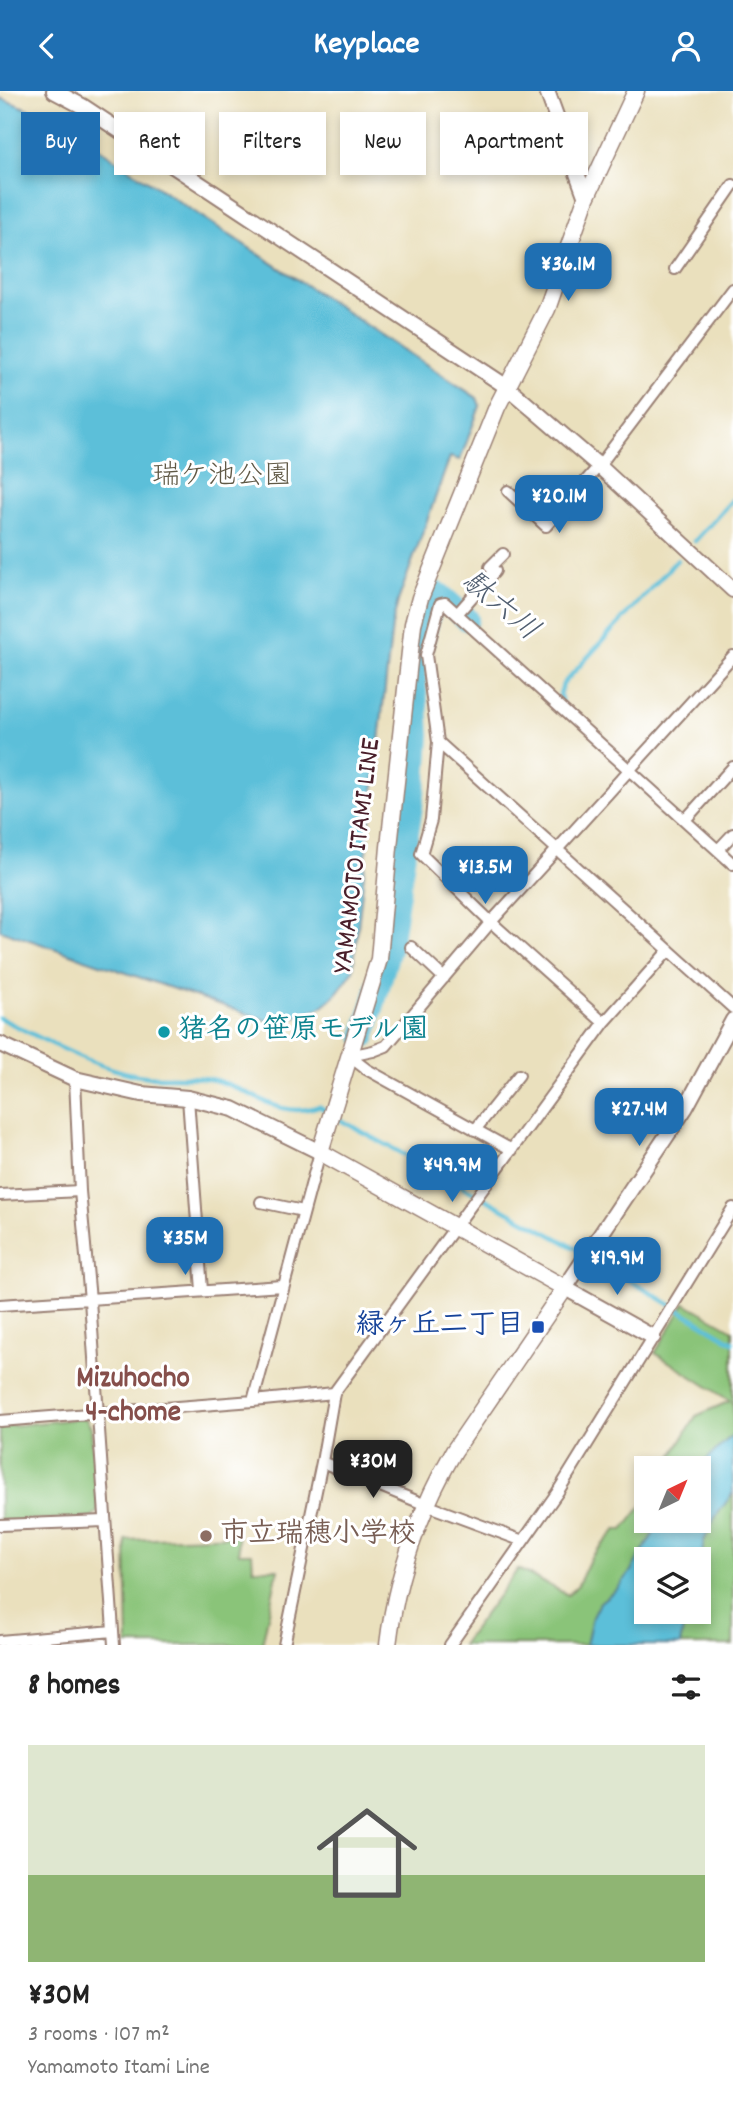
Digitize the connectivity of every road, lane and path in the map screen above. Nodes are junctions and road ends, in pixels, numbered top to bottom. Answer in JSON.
{"nodes":[{"id":1,"x":54,"y":91,"type":"edge"},
{"id":2,"x":547,"y":91,"type":"edge"},
{"id":3,"x":636,"y":91,"type":"edge"},
{"id":4,"x":733,"y":185,"type":"edge"},
{"id":5,"x":586,"y":198,"type":"junction"},
{"id":6,"x":675,"y":269,"type":"dead end"},
{"id":7,"x":733,"y":289,"type":"edge"},
{"id":8,"x":507,"y":387,"type":"junction"},
{"id":9,"x":599,"y":466,"type":"junction"},
{"id":10,"x":508,"y":491,"type":"dead end"},
{"id":11,"x":503,"y":554,"type":"dead end"},
{"id":12,"x":733,"y":590,"type":"edge"},
{"id":13,"x":459,"y":612,"type":"junction"},
{"id":14,"x":733,"y":656,"type":"edge"},
{"id":15,"x":438,"y":741,"type":"junction"},
{"id":16,"x":733,"y":767,"type":"edge"},
{"id":17,"x":632,"y":768,"type":"junction"},
{"id":18,"x":685,"y":820,"type":"junction"},
{"id":19,"x":733,"y":834,"type":"edge"},
{"id":20,"x":721,"y":847,"type":"junction"},
{"id":21,"x":557,"y":850,"type":"junction"},
{"id":22,"x":733,"y":864,"type":"edge"},
{"id":23,"x":491,"y":922,"type":"junction"},
{"id":24,"x":411,"y":947,"type":"dead end"},
{"id":25,"x":669,"y":950,"type":"junction"},
{"id":26,"x":444,"y":978,"type":"junction"},
{"id":27,"x":733,"y":1008,"type":"edge"},
{"id":28,"x":733,"y":1020,"type":"edge"},
{"id":29,"x":604,"y":1023,"type":"junction"},
{"id":30,"x":0,"y":1044,"type":"edge"},
{"id":31,"x":349,"y":1056,"type":"junction"},
{"id":32,"x":519,"y":1075,"type":"dead end"},
{"id":33,"x":75,"y":1079,"type":"junction"},
{"id":34,"x":188,"y":1098,"type":"junction"},
{"id":35,"x":475,"y":1130,"type":"junction"},
{"id":36,"x":512,"y":1150,"type":"junction"},
{"id":37,"x":320,"y":1152,"type":"junction"},
{"id":38,"x":79,"y":1191,"type":"junction"},
{"id":39,"x":0,"y":1195,"type":"edge"},
{"id":40,"x":261,"y":1202,"type":"dead end"},
{"id":41,"x":733,"y":1208,"type":"edge"},
{"id":42,"x":303,"y":1212,"type":"junction"},
{"id":43,"x":456,"y":1227,"type":"junction"},
{"id":44,"x":282,"y":1286,"type":"junction"},
{"id":45,"x":565,"y":1288,"type":"junction"},
{"id":46,"x":201,"y":1291,"type":"junction"},
{"id":47,"x":90,"y":1300,"type":"junction"},
{"id":48,"x":0,"y":1305,"type":"edge"},
{"id":49,"x":653,"y":1337,"type":"junction"},
{"id":50,"x":334,"y":1393,"type":"junction"},
{"id":51,"x":253,"y":1401,"type":"junction"},
{"id":52,"x":98,"y":1413,"type":"junction"},
{"id":53,"x":0,"y":1421,"type":"edge"},
{"id":54,"x":322,"y":1462,"type":"junction"},
{"id":55,"x":426,"y":1505,"type":"junction"},
{"id":56,"x":104,"y":1521,"type":"junction"},
{"id":57,"x":0,"y":1525,"type":"edge"},
{"id":58,"x":523,"y":1541,"type":"junction"},
{"id":59,"x":113,"y":1630,"type":"junction"},
{"id":60,"x":0,"y":1641,"type":"edge"},
{"id":61,"x":114,"y":1645,"type":"edge"},
{"id":62,"x":284,"y":1645,"type":"edge"},
{"id":63,"x":388,"y":1645,"type":"edge"},
{"id":64,"x":450,"y":1645,"type":"edge"}],
"edges":[{"from":1,"to":8,"type":"street"},
{"from":2,"to":5,"type":"street"},
{"from":3,"to":5,"type":"main road","name":"YAMAMOTO ITAMI LINE"},
{"from":4,"to":6,"type":"street"},
{"from":5,"to":8,"type":"main road","name":"YAMAMOTO ITAMI LINE"},
{"from":7,"to":9,"type":"street"},
{"from":8,"to":9,"type":"street"},
{"from":8,"to":31,"type":"main road","name":"YAMAMOTO ITAMI LINE"},
{"from":9,"to":10,"type":"street"},
{"from":9,"to":12,"type":"street"},
{"from":11,"to":13,"type":"street"},
{"from":13,"to":15,"type":"street"},
{"from":13,"to":17,"type":"street"},
{"from":14,"to":17,"type":"street"},
{"from":15,"to":21,"type":"street"},
{"from":15,"to":23,"type":"street"},
{"from":16,"to":18,"type":"street"},
{"from":17,"to":18,"type":"street"},
{"from":17,"to":21,"type":"street"},
{"from":18,"to":20,"type":"street"},
{"from":19,"to":20,"type":"street"},
{"from":20,"to":22,"type":"street"},
{"from":21,"to":23,"type":"street"},
{"from":21,"to":25,"type":"street"},
{"from":23,"to":26,"type":"street"},
{"from":23,"to":29,"type":"street"},
{"from":24,"to":26,"type":"street"},
{"from":25,"to":27,"type":"street"},
{"from":25,"to":29,"type":"street"},
{"from":26,"to":31,"type":"street"},
{"from":28,"to":45,"type":"street"},
{"from":29,"to":36,"type":"street"},
{"from":30,"to":33,"type":"street"},
{"from":31,"to":35,"type":"street"},
{"from":31,"to":37,"type":"main road","name":"YAMAMOTO ITAMI LINE"},
{"from":32,"to":35,"type":"street"},
{"from":33,"to":34,"type":"street"},
{"from":33,"to":38,"type":"street"},
{"from":34,"to":37,"type":"street"},
{"from":34,"to":46,"type":"street"},
{"from":35,"to":36,"type":"street"},
{"from":36,"to":43,"type":"street"},
{"from":37,"to":42,"type":"street"},
{"from":37,"to":43,"type":"main road"},
{"from":38,"to":39,"type":"street"},
{"from":38,"to":47,"type":"street"},
{"from":40,"to":42,"type":"street"},
{"from":41,"to":49,"type":"street"},
{"from":42,"to":44,"type":"street"},
{"from":43,"to":45,"type":"main road"},
{"from":43,"to":50,"type":"street"},
{"from":44,"to":46,"type":"street"},
{"from":44,"to":51,"type":"street"},
{"from":45,"to":49,"type":"street"},
{"from":45,"to":55,"type":"main road"},
{"from":46,"to":47,"type":"street"},
{"from":47,"to":48,"type":"street"},
{"from":47,"to":52,"type":"street"},
{"from":49,"to":58,"type":"street"},
{"from":50,"to":51,"type":"street"},
{"from":50,"to":54,"type":"street"},
{"from":51,"to":52,"type":"street"},
{"from":52,"to":53,"type":"street"},
{"from":52,"to":56,"type":"street"},
{"from":54,"to":55,"type":"street"},
{"from":54,"to":62,"type":"street"},
{"from":55,"to":58,"type":"street"},
{"from":55,"to":63,"type":"main road"},
{"from":56,"to":57,"type":"street"},
{"from":56,"to":59,"type":"street"},
{"from":58,"to":64,"type":"street"},
{"from":59,"to":60,"type":"street"},
{"from":59,"to":61,"type":"street"}]}
